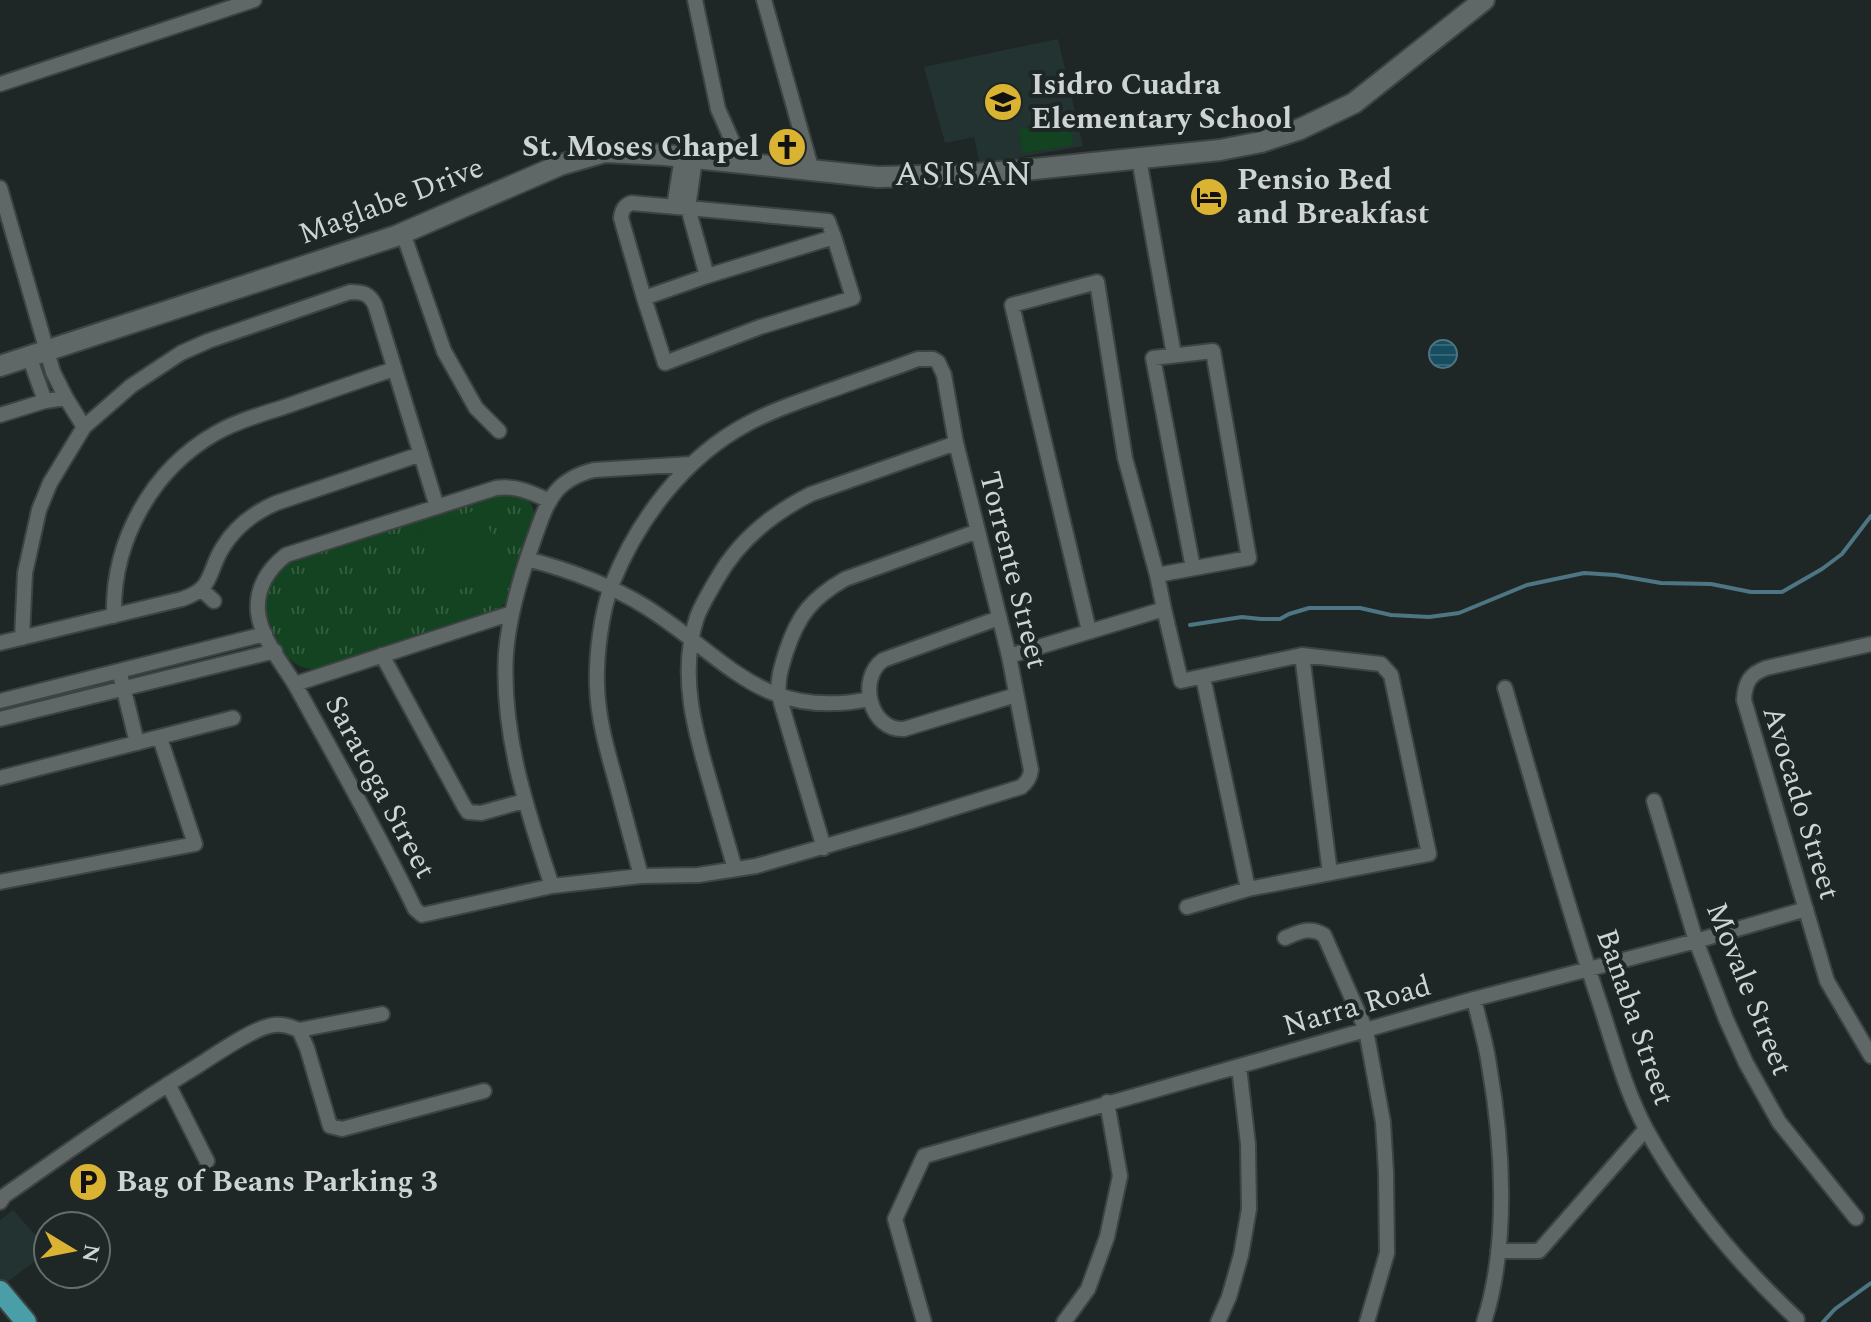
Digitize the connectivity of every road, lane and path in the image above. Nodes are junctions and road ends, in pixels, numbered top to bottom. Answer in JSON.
{"nodes":[{"id":1,"x":254,"y":0,"type":"edge"},
{"id":2,"x":695,"y":0,"type":"edge"},
{"id":3,"x":764,"y":0,"type":"edge"},
{"id":4,"x":1484,"y":0,"type":"edge"},
{"id":5,"x":0,"y":84,"type":"edge"},
{"id":6,"x":689,"y":158,"type":"junction"},
{"id":7,"x":1139,"y":159,"type":"junction"},
{"id":8,"x":742,"y":163,"type":"junction"},
{"id":9,"x":812,"y":171,"type":"junction"},
{"id":10,"x":0,"y":188,"type":"edge"},
{"id":11,"x":681,"y":208,"type":"junction"},
{"id":12,"x":403,"y":233,"type":"junction"},
{"id":13,"x":834,"y":237,"type":"junction"},
{"id":14,"x":707,"y":276,"type":"junction"},
{"id":15,"x":644,"y":298,"type":"junction"},
{"id":16,"x":38,"y":353,"type":"junction"},
{"id":17,"x":1174,"y":355,"type":"junction"},
{"id":18,"x":0,"y":366,"type":"edge"},
{"id":19,"x":394,"y":369,"type":"junction"},
{"id":20,"x":66,"y":398,"type":"junction"},
{"id":21,"x":45,"y":401,"type":"junction"},
{"id":22,"x":0,"y":415,"type":"edge"},
{"id":23,"x":84,"y":427,"type":"junction"},
{"id":24,"x":499,"y":431,"type":"dead end"},
{"id":25,"x":956,"y":443,"type":"junction"},
{"id":26,"x":421,"y":454,"type":"junction"},
{"id":27,"x":691,"y":464,"type":"junction"},
{"id":28,"x":550,"y":501,"type":"junction"},
{"id":29,"x":437,"y":507,"type":"junction"},
{"id":30,"x":978,"y":531,"type":"junction"},
{"id":31,"x":527,"y":559,"type":"junction"},
{"id":32,"x":1193,"y":568,"type":"junction"},
{"id":33,"x":1157,"y":575,"type":"junction"},
{"id":34,"x":611,"y":587,"type":"junction"},
{"id":35,"x":202,"y":590,"type":"junction"},
{"id":36,"x":214,"y":601,"type":"dead end"},
{"id":37,"x":1164,"y":609,"type":"junction"},
{"id":38,"x":512,"y":613,"type":"junction"},
{"id":39,"x":114,"y":616,"type":"junction"},
{"id":40,"x":999,"y":618,"type":"junction"},
{"id":41,"x":1089,"y":631,"type":"junction"},
{"id":42,"x":265,"y":634,"type":"junction"},
{"id":43,"x":22,"y":638,"type":"junction"},
{"id":44,"x":691,"y":638,"type":"junction"},
{"id":45,"x":0,"y":643,"type":"edge"},
{"id":46,"x":1871,"y":644,"type":"edge"},
{"id":47,"x":275,"y":651,"type":"junction"},
{"id":48,"x":382,"y":655,"type":"junction"},
{"id":49,"x":1302,"y":655,"type":"junction"},
{"id":50,"x":1009,"y":656,"type":"junction"},
{"id":51,"x":119,"y":671,"type":"junction"},
{"id":52,"x":1203,"y":677,"type":"junction"},
{"id":53,"x":295,"y":684,"type":"junction"},
{"id":54,"x":123,"y":687,"type":"junction"},
{"id":55,"x":1505,"y":688,"type":"dead end"},
{"id":56,"x":1016,"y":695,"type":"junction"},
{"id":57,"x":779,"y":696,"type":"junction"},
{"id":58,"x":1,"y":699,"type":"edge"},
{"id":59,"x":870,"y":699,"type":"junction"},
{"id":60,"x":3,"y":718,"type":"edge"},
{"id":61,"x":233,"y":718,"type":"dead end"},
{"id":62,"x":160,"y":738,"type":"junction"},
{"id":63,"x":137,"y":743,"type":"junction"},
{"id":64,"x":0,"y":778,"type":"edge"},
{"id":65,"x":1021,"y":787,"type":"joint"},
{"id":66,"x":524,"y":801,"type":"junction"},
{"id":67,"x":1654,"y":801,"type":"dead end"},
{"id":68,"x":824,"y":848,"type":"junction"},
{"id":69,"x":735,"y":869,"type":"junction"},
{"id":70,"x":1330,"y":873,"type":"junction"},
{"id":71,"x":641,"y":876,"type":"junction"},
{"id":72,"x":0,"y":882,"type":"edge"},
{"id":73,"x":552,"y":886,"type":"junction"},
{"id":74,"x":1248,"y":889,"type":"junction"},
{"id":75,"x":1187,"y":907,"type":"dead end"},
{"id":76,"x":1806,"y":909,"type":"junction"},
{"id":77,"x":1285,"y":938,"type":"dead end"},
{"id":78,"x":1696,"y":941,"type":"junction"},
{"id":79,"x":1588,"y":968,"type":"junction"},
{"id":80,"x":1474,"y":999,"type":"junction"},
{"id":81,"x":382,"y":1014,"type":"dead end"},
{"id":82,"x":299,"y":1030,"type":"junction"},
{"id":83,"x":1366,"y":1030,"type":"junction"},
{"id":84,"x":1871,"y":1056,"type":"edge"},
{"id":85,"x":1239,"y":1067,"type":"junction"},
{"id":86,"x":168,"y":1084,"type":"junction"},
{"id":87,"x":484,"y":1091,"type":"dead end"},
{"id":88,"x":1107,"y":1102,"type":"junction"},
{"id":89,"x":1646,"y":1129,"type":"junction"},
{"id":90,"x":207,"y":1161,"type":"dead end"},
{"id":91,"x":0,"y":1202,"type":"edge"},
{"id":92,"x":1856,"y":1218,"type":"dead end"},
{"id":93,"x":1498,"y":1251,"type":"junction"},
{"id":94,"x":0,"y":1291,"type":"edge"},
{"id":95,"x":0,"y":1305,"type":"edge"},
{"id":96,"x":1797,"y":1319,"type":"dead end"},
{"id":97,"x":14,"y":1322,"type":"edge"},
{"id":98,"x":26,"y":1322,"type":"edge"},
{"id":99,"x":924,"y":1322,"type":"edge"},
{"id":100,"x":1064,"y":1322,"type":"edge"},
{"id":101,"x":1218,"y":1322,"type":"edge"},
{"id":102,"x":1367,"y":1322,"type":"edge"},
{"id":103,"x":1484,"y":1322,"type":"edge"}],
"edges":[{"from":1,"to":5,"type":"street"},
{"from":2,"to":8,"type":"street"},
{"from":3,"to":9,"type":"street"},
{"from":4,"to":7,"type":"main road","name":"Maglabe Drive"},
{"from":6,"to":8,"type":"main road","name":"Maglabe Drive"},
{"from":6,"to":11,"type":"street"},
{"from":6,"to":12,"type":"main road","name":"Maglabe Drive"},
{"from":7,"to":9,"type":"main road","name":"Maglabe Drive"},
{"from":7,"to":17,"type":"street"},
{"from":8,"to":9,"type":"main road","name":"Maglabe Drive"},
{"from":10,"to":16,"type":"street"},
{"from":11,"to":13,"type":"street"},
{"from":11,"to":14,"type":"street"},
{"from":11,"to":15,"type":"street"},
{"from":12,"to":16,"type":"main road","name":"Maglabe Drive"},
{"from":12,"to":24,"type":"street"},
{"from":13,"to":14,"type":"street"},
{"from":13,"to":15,"type":"street"},
{"from":14,"to":15,"type":"street"},
{"from":16,"to":18,"type":"main road","name":"Maglabe Drive"},
{"from":16,"to":20,"type":"street"},
{"from":16,"to":21,"type":"street"},
{"from":17,"to":32,"type":"street"},
{"from":17,"to":32,"type":"street"},
{"from":19,"to":23,"type":"street"},
{"from":19,"to":26,"type":"street"},
{"from":19,"to":39,"type":"street"},
{"from":20,"to":21,"type":"street"},
{"from":20,"to":23,"type":"street"},
{"from":21,"to":22,"type":"street"},
{"from":23,"to":43,"type":"street"},
{"from":25,"to":27,"type":"street","name":"Torrente Street"},
{"from":25,"to":30,"type":"street","name":"Torrente Street"},
{"from":25,"to":44,"type":"street"},
{"from":26,"to":29,"type":"street"},
{"from":26,"to":35,"type":"street"},
{"from":27,"to":28,"type":"street"},
{"from":27,"to":34,"type":"street"},
{"from":28,"to":29,"type":"street","name":"Saratoga Street"},
{"from":28,"to":31,"type":"street"},
{"from":29,"to":42,"type":"street","name":"Saratoga Street"},
{"from":30,"to":40,"type":"street","name":"Torrente Street"},
{"from":30,"to":57,"type":"street"},
{"from":31,"to":34,"type":"street"},
{"from":31,"to":38,"type":"street"},
{"from":32,"to":33,"type":"street"},
{"from":33,"to":37,"type":"street"},
{"from":33,"to":41,"type":"street"},
{"from":34,"to":44,"type":"street"},
{"from":34,"to":71,"type":"street"},
{"from":35,"to":36,"type":"street"},
{"from":35,"to":39,"type":"street"},
{"from":37,"to":41,"type":"street"},
{"from":37,"to":52,"type":"street"},
{"from":38,"to":48,"type":"street"},
{"from":38,"to":66,"type":"street"},
{"from":39,"to":43,"type":"street"},
{"from":40,"to":50,"type":"street","name":"Torrente Street"},
{"from":40,"to":59,"type":"street"},
{"from":41,"to":50,"type":"street"},
{"from":42,"to":47,"type":"street","name":"Saratoga Street"},
{"from":42,"to":51,"type":"street"},
{"from":43,"to":45,"type":"street"},
{"from":44,"to":57,"type":"street"},
{"from":44,"to":69,"type":"street"},
{"from":46,"to":76,"type":"street","name":"Avocado Street"},
{"from":47,"to":53,"type":"street","name":"Saratoga Street"},
{"from":47,"to":54,"type":"street"},
{"from":48,"to":53,"type":"street"},
{"from":48,"to":66,"type":"street"},
{"from":49,"to":52,"type":"street"},
{"from":49,"to":70,"type":"street"},
{"from":49,"to":70,"type":"street"},
{"from":50,"to":56,"type":"street","name":"Torrente Street"},
{"from":51,"to":54,"type":"street"},
{"from":51,"to":58,"type":"street"},
{"from":52,"to":74,"type":"street"},
{"from":53,"to":73,"type":"street","name":"Saratoga Street"},
{"from":54,"to":60,"type":"street"},
{"from":54,"to":63,"type":"street"},
{"from":55,"to":79,"type":"street","name":"Banaba Street"},
{"from":56,"to":59,"type":"street"},
{"from":56,"to":65,"type":"street","name":"Torrente Street"},
{"from":57,"to":59,"type":"street"},
{"from":57,"to":68,"type":"street"},
{"from":58,"to":60,"type":"street"},
{"from":61,"to":62,"type":"street"},
{"from":62,"to":63,"type":"street"},
{"from":62,"to":72,"type":"street"},
{"from":63,"to":64,"type":"street"},
{"from":65,"to":68,"type":"street","name":"Saratoga Street"},
{"from":66,"to":73,"type":"street"},
{"from":67,"to":78,"type":"street","name":"Movale Street"},
{"from":68,"to":69,"type":"street","name":"Saratoga Street"},
{"from":69,"to":71,"type":"street","name":"Saratoga Street"},
{"from":70,"to":74,"type":"street"},
{"from":71,"to":73,"type":"street","name":"Saratoga Street"},
{"from":74,"to":75,"type":"street"},
{"from":76,"to":78,"type":"street","name":"Narra Road"},
{"from":76,"to":84,"type":"street","name":"Avocado Street"},
{"from":77,"to":83,"type":"street"},
{"from":78,"to":79,"type":"street","name":"Narra Road"},
{"from":78,"to":92,"type":"street","name":"Movale Street"},
{"from":79,"to":80,"type":"street","name":"Narra Road"},
{"from":79,"to":89,"type":"street","name":"Banaba Street"},
{"from":80,"to":83,"type":"street","name":"Narra Road"},
{"from":80,"to":93,"type":"street"},
{"from":81,"to":82,"type":"street"},
{"from":82,"to":86,"type":"street"},
{"from":82,"to":87,"type":"street"},
{"from":83,"to":85,"type":"street","name":"Narra Road"},
{"from":83,"to":102,"type":"street"},
{"from":85,"to":88,"type":"street","name":"Narra Road"},
{"from":85,"to":101,"type":"street"},
{"from":86,"to":90,"type":"street"},
{"from":86,"to":91,"type":"street"},
{"from":88,"to":99,"type":"street","name":"Narra Road"},
{"from":88,"to":100,"type":"street"},
{"from":89,"to":93,"type":"street"},
{"from":89,"to":96,"type":"street","name":"Banaba Street"},
{"from":93,"to":103,"type":"street"},
{"from":94,"to":98,"type":"main road"},
{"from":95,"to":97,"type":"main road"}]}
